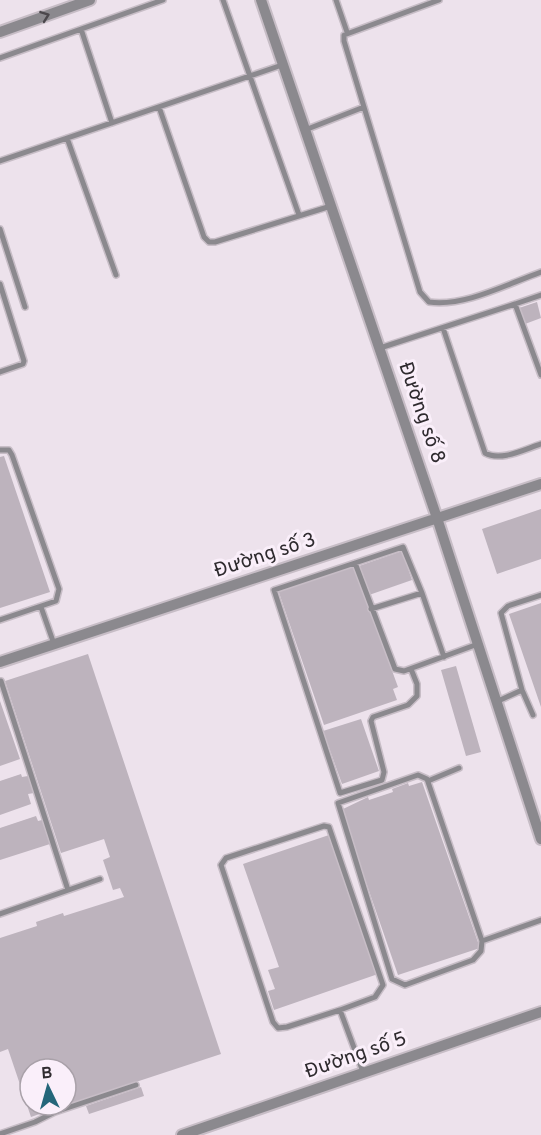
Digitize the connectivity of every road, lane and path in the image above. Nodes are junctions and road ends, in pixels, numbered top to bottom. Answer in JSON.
{"nodes":[{"id":1,"x":90,"y":0,"type":"edge"},
{"id":2,"x":163,"y":0,"type":"edge"},
{"id":3,"x":223,"y":0,"type":"edge"},
{"id":4,"x":261,"y":0,"type":"edge"},
{"id":5,"x":336,"y":0,"type":"edge"},
{"id":6,"x":439,"y":0,"type":"edge"},
{"id":7,"x":81,"y":29,"type":"junction"},
{"id":8,"x":0,"y":32,"type":"edge"},
{"id":9,"x":347,"y":32,"type":"junction"},
{"id":10,"x":0,"y":58,"type":"edge"},
{"id":11,"x":283,"y":64,"type":"junction"},
{"id":12,"x":252,"y":75,"type":"junction"},
{"id":13,"x":159,"y":106,"type":"junction"},
{"id":14,"x":364,"y":106,"type":"junction"},
{"id":15,"x":112,"y":123,"type":"junction"},
{"id":16,"x":305,"y":130,"type":"junction"},
{"id":17,"x":68,"y":138,"type":"junction"},
{"id":18,"x":0,"y":161,"type":"edge"},
{"id":19,"x":331,"y":206,"type":"junction"},
{"id":20,"x":299,"y":215,"type":"junction"},
{"id":21,"x":0,"y":229,"type":"edge"},
{"id":22,"x":541,"y":272,"type":"edge"},
{"id":23,"x":116,"y":274,"type":"dead end"},
{"id":24,"x":0,"y":284,"type":"edge"},
{"id":25,"x":541,"y":295,"type":"edge"},
{"id":26,"x":515,"y":304,"type":"junction"},
{"id":27,"x":25,"y":307,"type":"dead end"},
{"id":28,"x":443,"y":328,"type":"junction"},
{"id":29,"x":380,"y":348,"type":"junction"},
{"id":30,"x":0,"y":372,"type":"edge"},
{"id":31,"x":541,"y":375,"type":"edge"},
{"id":32,"x":541,"y":444,"type":"edge"},
{"id":33,"x":0,"y":450,"type":"edge"},
{"id":34,"x":541,"y":484,"type":"edge"},
{"id":35,"x":437,"y":519,"type":"junction"},
{"id":36,"x":355,"y":563,"type":"junction"},
{"id":37,"x":422,"y":593,"type":"junction"},
{"id":38,"x":541,"y":595,"type":"edge"},
{"id":39,"x":41,"y":607,"type":"junction"},
{"id":40,"x":371,"y":609,"type":"junction"},
{"id":41,"x":0,"y":620,"type":"edge"},
{"id":42,"x":54,"y":644,"type":"junction"},
{"id":43,"x":478,"y":644,"type":"junction"},
{"id":44,"x":444,"y":657,"type":"junction"},
{"id":45,"x":0,"y":662,"type":"edge"},
{"id":46,"x":411,"y":669,"type":"junction"},
{"id":47,"x":2,"y":681,"type":"dead end"},
{"id":48,"x":522,"y":690,"type":"junction"},
{"id":49,"x":496,"y":702,"type":"junction"},
{"id":50,"x":532,"y":715,"type":"dead end"},
{"id":51,"x":459,"y":768,"type":"dead end"},
{"id":52,"x":428,"y":781,"type":"junction"},
{"id":53,"x":541,"y":839,"type":"edge"},
{"id":54,"x":100,"y":879,"type":"dead end"},
{"id":55,"x":68,"y":890,"type":"junction"},
{"id":56,"x":0,"y":914,"type":"edge"},
{"id":57,"x":541,"y":920,"type":"edge"},
{"id":58,"x":482,"y":941,"type":"junction"},
{"id":59,"x":340,"y":1010,"type":"junction"},
{"id":60,"x":541,"y":1012,"type":"edge"},
{"id":61,"x":363,"y":1073,"type":"junction"},
{"id":62,"x":136,"y":1085,"type":"dead end"},
{"id":63,"x":0,"y":1134,"type":"edge"},
{"id":64,"x":182,"y":1135,"type":"edge"}],
"edges":[{"from":8,"to":1,"type":"street","one_way":true},
{"from":2,"to":7,"type":"lane"},
{"from":3,"to":12,"type":"lane"},
{"from":4,"to":11,"type":"street","name":"Đường số 8"},
{"from":5,"to":9,"type":"lane"},
{"from":6,"to":9,"type":"lane"},
{"from":7,"to":10,"type":"lane"},
{"from":7,"to":15,"type":"lane"},
{"from":9,"to":14,"type":"lane"},
{"from":11,"to":12,"type":"lane"},
{"from":11,"to":16,"type":"street","name":"Đường số 8"},
{"from":12,"to":13,"type":"lane"},
{"from":12,"to":20,"type":"lane"},
{"from":13,"to":15,"type":"lane"},
{"from":13,"to":20,"type":"lane"},
{"from":14,"to":16,"type":"lane"},
{"from":14,"to":22,"type":"lane"},
{"from":15,"to":17,"type":"lane"},
{"from":16,"to":19,"type":"street","name":"Đường số 8"},
{"from":17,"to":18,"type":"lane"},
{"from":17,"to":23,"type":"lane"},
{"from":19,"to":20,"type":"lane"},
{"from":19,"to":29,"type":"street","name":"Đường số 8"},
{"from":21,"to":27,"type":"lane"},
{"from":24,"to":30,"type":"lane"},
{"from":25,"to":26,"type":"lane"},
{"from":26,"to":28,"type":"lane"},
{"from":26,"to":31,"type":"lane"},
{"from":28,"to":29,"type":"lane"},
{"from":28,"to":32,"type":"lane"},
{"from":29,"to":35,"type":"street","name":"Đường số 8"},
{"from":33,"to":39,"type":"lane"},
{"from":34,"to":35,"type":"street","name":"Đường số 3"},
{"from":35,"to":42,"type":"street","name":"Đường số 3"},
{"from":35,"to":43,"type":"street","name":"Đường số 8"},
{"from":36,"to":37,"type":"lane"},
{"from":36,"to":40,"type":"lane"},
{"from":36,"to":46,"type":"lane"},
{"from":37,"to":40,"type":"lane"},
{"from":37,"to":44,"type":"lane"},
{"from":38,"to":48,"type":"lane"},
{"from":39,"to":41,"type":"lane"},
{"from":39,"to":42,"type":"lane"},
{"from":40,"to":46,"type":"lane"},
{"from":42,"to":45,"type":"street","name":"Đường số 3"},
{"from":43,"to":44,"type":"lane"},
{"from":43,"to":49,"type":"street","name":"Đường số 8"},
{"from":44,"to":46,"type":"lane"},
{"from":47,"to":55,"type":"lane"},
{"from":48,"to":49,"type":"lane"},
{"from":48,"to":50,"type":"lane"},
{"from":49,"to":53,"type":"street","name":"Đường số 8"},
{"from":51,"to":52,"type":"lane"},
{"from":52,"to":58,"type":"lane"},
{"from":52,"to":58,"type":"lane"},
{"from":54,"to":55,"type":"lane"},
{"from":55,"to":56,"type":"lane"},
{"from":57,"to":58,"type":"lane"},
{"from":59,"to":59,"type":"lane"},
{"from":59,"to":61,"type":"lane"},
{"from":60,"to":61,"type":"street","name":"Đường số 5"},
{"from":61,"to":64,"type":"street","name":"Đường số 5"},
{"from":62,"to":63,"type":"lane"}]}
